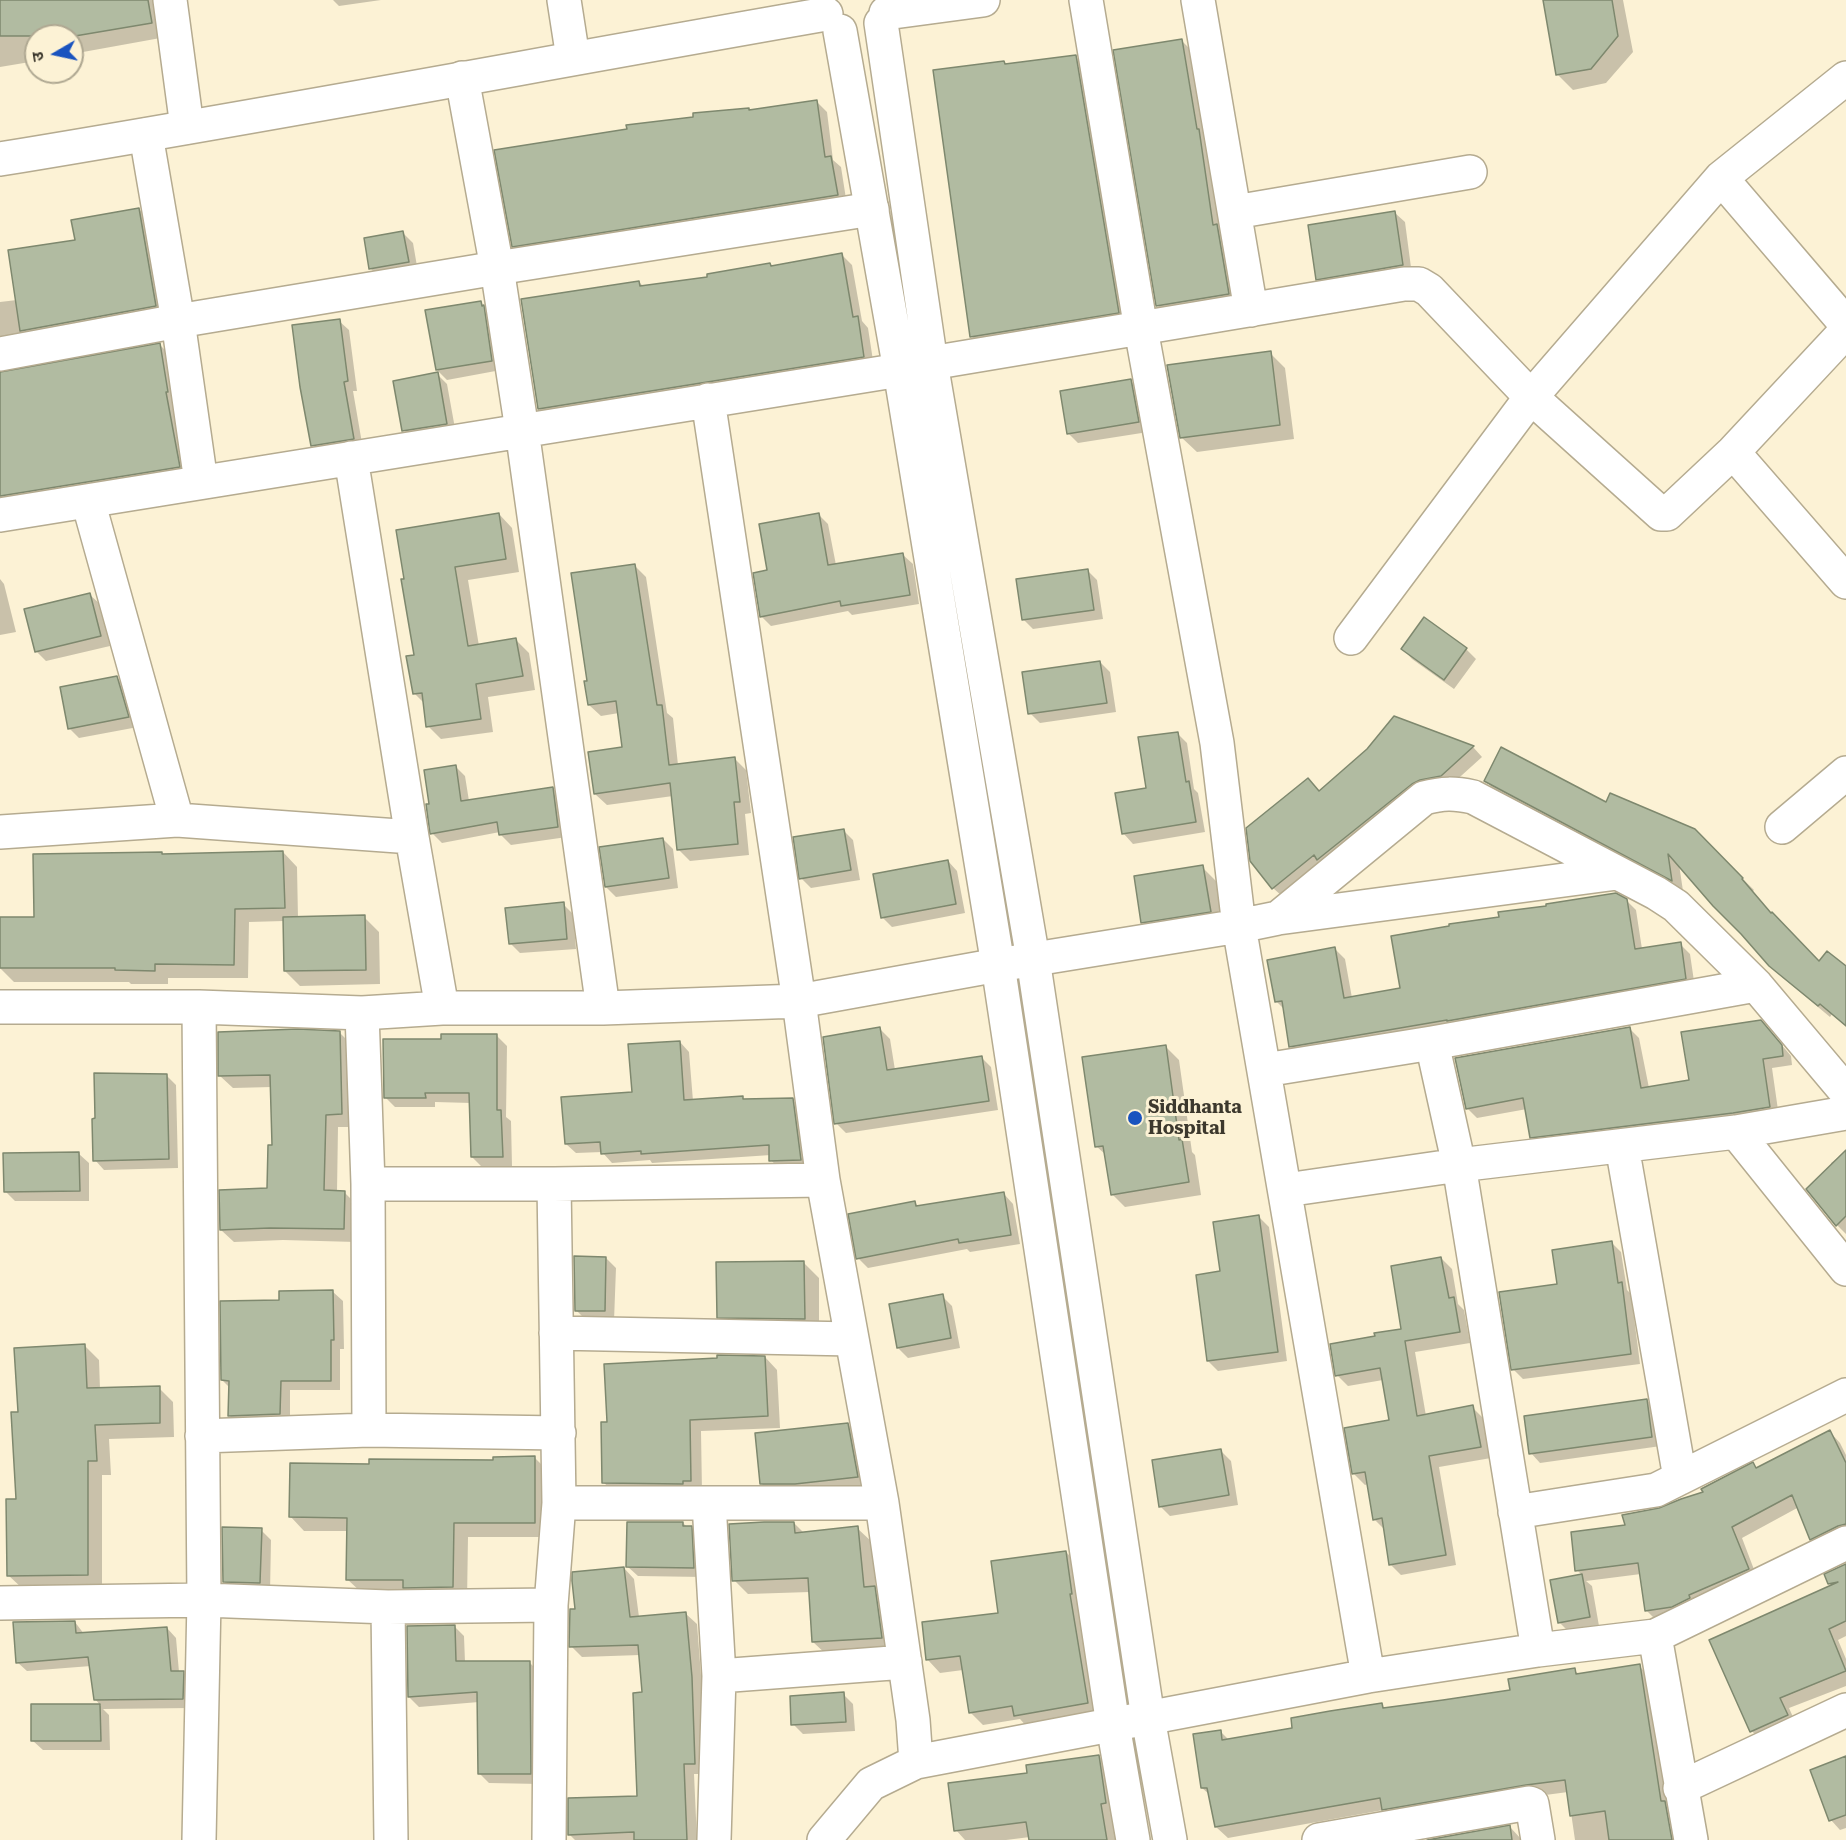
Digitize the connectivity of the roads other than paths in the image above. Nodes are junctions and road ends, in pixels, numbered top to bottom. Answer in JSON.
{"nodes":[{"id":1,"x":170,"y":0,"type":"edge"},
{"id":2,"x":564,"y":0,"type":"edge"},
{"id":3,"x":983,"y":0,"type":"edge"},
{"id":4,"x":1086,"y":0,"type":"edge"},
{"id":5,"x":1198,"y":0,"type":"edge"},
{"id":6,"x":885,"y":12,"type":"edge"},
{"id":7,"x":830,"y":15,"type":"edge"},
{"id":8,"x":573,"y":58,"type":"junction"},
{"id":9,"x":462,"y":78,"type":"junction"},
{"id":10,"x":1846,"y":78,"type":"edge"},
{"id":11,"x":187,"y":128,"type":"junction"},
{"id":12,"x":146,"y":135,"type":"junction"},
{"id":13,"x":0,"y":159,"type":"edge"},
{"id":14,"x":1470,"y":172,"type":"dead end"},
{"id":15,"x":1721,"y":178,"type":"junction"},
{"id":16,"x":872,"y":209,"type":"junction"},
{"id":17,"x":1235,"y":212,"type":"junction"},
{"id":18,"x":497,"y":268,"type":"junction"},
{"id":19,"x":1251,"y":310,"type":"junction"},
{"id":20,"x":178,"y":321,"type":"junction"},
{"id":21,"x":1846,"y":324,"type":"edge"},
{"id":22,"x":1141,"y":329,"type":"junction"},
{"id":23,"x":1846,"y":331,"type":"edge"},
{"id":24,"x":0,"y":354,"type":"edge"},
{"id":25,"x":931,"y":363,"type":"junction"},
{"id":26,"x":900,"y":370,"type":"junction"},
{"id":27,"x":1531,"y":397,"type":"junction"},
{"id":28,"x":708,"y":400,"type":"junction"},
{"id":29,"x":522,"y":430,"type":"junction"},
{"id":30,"x":1733,"y":452,"type":"junction"},
{"id":31,"x":351,"y":458,"type":"junction"},
{"id":32,"x":201,"y":483,"type":"junction"},
{"id":33,"x":88,"y":501,"type":"junction"},
{"id":34,"x":0,"y":515,"type":"edge"},
{"id":35,"x":1846,"y":582,"type":"edge"},
{"id":36,"x":1351,"y":638,"type":"dead end"},
{"id":37,"x":1846,"y":773,"type":"edge"},
{"id":38,"x":177,"y":820,"type":"junction"},
{"id":39,"x":1782,"y":827,"type":"dead end"},
{"id":40,"x":0,"y":832,"type":"edge"},
{"id":41,"x":412,"y":837,"type":"junction"},
{"id":42,"x":1617,"y":873,"type":"junction"},
{"id":43,"x":1278,"y":918,"type":"junction"},
{"id":44,"x":1239,"y":926,"type":"junction"},
{"id":45,"x":1033,"y":959,"type":"junction"},
{"id":46,"x":998,"y":964,"type":"junction"},
{"id":47,"x":1756,"y":985,"type":"junction"},
{"id":48,"x":799,"y":1001,"type":"junction"},
{"id":49,"x":0,"y":1006,"type":"edge"},
{"id":50,"x":199,"y":1007,"type":"junction"},
{"id":51,"x":442,"y":1008,"type":"junction"},
{"id":52,"x":603,"y":1008,"type":"junction"},
{"id":53,"x":362,"y":1013,"type":"junction"},
{"id":54,"x":1432,"y":1043,"type":"junction"},
{"id":55,"x":1265,"y":1070,"type":"junction"},
{"id":56,"x":1846,"y":1092,"type":"edge"},
{"id":57,"x":1846,"y":1113,"type":"edge"},
{"id":58,"x":1736,"y":1132,"type":"junction"},
{"id":59,"x":1622,"y":1146,"type":"junction"},
{"id":60,"x":1459,"y":1165,"type":"junction"},
{"id":61,"x":823,"y":1180,"type":"junction"},
{"id":62,"x":368,"y":1184,"type":"junction"},
{"id":63,"x":554,"y":1184,"type":"junction"},
{"id":64,"x":1286,"y":1190,"type":"junction"},
{"id":65,"x":1846,"y":1269,"type":"edge"},
{"id":66,"x":556,"y":1333,"type":"junction"},
{"id":67,"x":852,"y":1339,"type":"junction"},
{"id":68,"x":1846,"y":1395,"type":"edge"},
{"id":69,"x":369,"y":1430,"type":"junction"},
{"id":70,"x":559,"y":1433,"type":"junction"},
{"id":71,"x":202,"y":1436,"type":"junction"},
{"id":72,"x":1680,"y":1478,"type":"junction"},
{"id":73,"x":559,"y":1503,"type":"junction"},
{"id":74,"x":709,"y":1503,"type":"junction"},
{"id":75,"x":882,"y":1503,"type":"junction"},
{"id":76,"x":1515,"y":1512,"type":"junction"},
{"id":77,"x":1846,"y":1543,"type":"edge"},
{"id":78,"x":204,"y":1600,"type":"junction"},
{"id":79,"x":0,"y":1603,"type":"edge"},
{"id":80,"x":551,"y":1605,"type":"junction"},
{"id":81,"x":388,"y":1607,"type":"junction"},
{"id":82,"x":1655,"y":1636,"type":"junction"},
{"id":83,"x":1538,"y":1650,"type":"junction"},
{"id":84,"x":905,"y":1662,"type":"junction"},
{"id":85,"x":719,"y":1676,"type":"junction"},
{"id":86,"x":1368,"y":1676,"type":"junction"},
{"id":87,"x":1846,"y":1710,"type":"edge"},
{"id":88,"x":1148,"y":1718,"type":"junction"},
{"id":89,"x":1113,"y":1725,"type":"junction"},
{"id":90,"x":916,"y":1762,"type":"junction"},
{"id":91,"x":1680,"y":1788,"type":"junction"},
{"id":92,"x":1383,"y":1834,"type":"edge"},
{"id":93,"x":199,"y":1840,"type":"edge"},
{"id":94,"x":391,"y":1840,"type":"edge"},
{"id":95,"x":549,"y":1840,"type":"edge"},
{"id":96,"x":714,"y":1840,"type":"edge"},
{"id":97,"x":824,"y":1840,"type":"edge"},
{"id":98,"x":1133,"y":1840,"type":"edge"},
{"id":99,"x":1170,"y":1840,"type":"edge"},
{"id":100,"x":1319,"y":1840,"type":"edge"},
{"id":101,"x":1538,"y":1840,"type":"edge"},
{"id":102,"x":1691,"y":1840,"type":"edge"}],
"edges":[{"from":1,"to":11,"type":"street"},
{"from":2,"to":8,"type":"street"},
{"from":3,"to":6,"type":"street"},
{"from":4,"to":22,"type":"street"},
{"from":5,"to":17,"type":"street"},
{"from":6,"to":7,"type":"street"},
{"from":6,"to":25,"type":"street"},
{"from":7,"to":8,"type":"street"},
{"from":7,"to":16,"type":"street"},
{"from":8,"to":9,"type":"street"},
{"from":9,"to":11,"type":"street"},
{"from":9,"to":18,"type":"street"},
{"from":10,"to":15,"type":"street"},
{"from":11,"to":12,"type":"street"},
{"from":12,"to":13,"type":"street"},
{"from":12,"to":20,"type":"street"},
{"from":14,"to":17,"type":"street"},
{"from":15,"to":21,"type":"street"},
{"from":15,"to":27,"type":"street"},
{"from":16,"to":18,"type":"street"},
{"from":16,"to":26,"type":"street"},
{"from":17,"to":19,"type":"street"},
{"from":18,"to":20,"type":"street"},
{"from":18,"to":29,"type":"street"},
{"from":19,"to":22,"type":"street"},
{"from":19,"to":27,"type":"street"},
{"from":20,"to":24,"type":"street"},
{"from":20,"to":32,"type":"street"},
{"from":22,"to":25,"type":"street"},
{"from":22,"to":44,"type":"street"},
{"from":23,"to":30,"type":"street"},
{"from":25,"to":26,"type":"street"},
{"from":25,"to":45,"type":"street"},
{"from":26,"to":28,"type":"street"},
{"from":26,"to":46,"type":"street"},
{"from":27,"to":30,"type":"street"},
{"from":27,"to":36,"type":"street"},
{"from":28,"to":29,"type":"street"},
{"from":28,"to":48,"type":"street"},
{"from":29,"to":31,"type":"street"},
{"from":29,"to":52,"type":"street"},
{"from":30,"to":35,"type":"street"},
{"from":31,"to":32,"type":"street"},
{"from":31,"to":41,"type":"street"},
{"from":32,"to":33,"type":"street"},
{"from":33,"to":34,"type":"street"},
{"from":33,"to":38,"type":"street"},
{"from":37,"to":39,"type":"street"},
{"from":38,"to":40,"type":"street"},
{"from":38,"to":41,"type":"street"},
{"from":41,"to":51,"type":"street"},
{"from":42,"to":43,"type":"street"},
{"from":42,"to":43,"type":"street"},
{"from":42,"to":47,"type":"street"},
{"from":43,"to":44,"type":"street"},
{"from":44,"to":45,"type":"street"},
{"from":44,"to":55,"type":"street"},
{"from":45,"to":46,"type":"street"},
{"from":45,"to":88,"type":"street"},
{"from":46,"to":48,"type":"street"},
{"from":46,"to":89,"type":"street"},
{"from":47,"to":54,"type":"street"},
{"from":47,"to":56,"type":"street"},
{"from":48,"to":52,"type":"street"},
{"from":48,"to":61,"type":"street"},
{"from":49,"to":50,"type":"street"},
{"from":50,"to":53,"type":"street"},
{"from":50,"to":71,"type":"street"},
{"from":51,"to":52,"type":"street"},
{"from":51,"to":53,"type":"street"},
{"from":53,"to":62,"type":"street"},
{"from":54,"to":55,"type":"street"},
{"from":54,"to":60,"type":"street"},
{"from":55,"to":64,"type":"street"},
{"from":57,"to":58,"type":"street"},
{"from":58,"to":59,"type":"street"},
{"from":58,"to":65,"type":"street"},
{"from":59,"to":60,"type":"street"},
{"from":59,"to":72,"type":"street"},
{"from":60,"to":64,"type":"street"},
{"from":60,"to":76,"type":"street"},
{"from":61,"to":63,"type":"street"},
{"from":61,"to":67,"type":"street"},
{"from":62,"to":63,"type":"street"},
{"from":62,"to":69,"type":"street"},
{"from":63,"to":66,"type":"street"},
{"from":64,"to":86,"type":"street"},
{"from":66,"to":67,"type":"street"},
{"from":66,"to":70,"type":"street"},
{"from":67,"to":75,"type":"street"},
{"from":68,"to":72,"type":"street"},
{"from":69,"to":70,"type":"street"},
{"from":69,"to":71,"type":"street"},
{"from":70,"to":73,"type":"street"},
{"from":71,"to":78,"type":"street"},
{"from":72,"to":76,"type":"street"},
{"from":73,"to":74,"type":"street"},
{"from":73,"to":80,"type":"street"},
{"from":74,"to":75,"type":"street"},
{"from":74,"to":85,"type":"street"},
{"from":75,"to":84,"type":"street"},
{"from":76,"to":83,"type":"street"},
{"from":77,"to":82,"type":"street"},
{"from":78,"to":79,"type":"street"},
{"from":78,"to":81,"type":"street"},
{"from":78,"to":93,"type":"street"},
{"from":80,"to":81,"type":"street"},
{"from":80,"to":95,"type":"street"},
{"from":81,"to":94,"type":"street"},
{"from":82,"to":83,"type":"street"},
{"from":82,"to":91,"type":"street"},
{"from":83,"to":86,"type":"street"},
{"from":84,"to":85,"type":"street"},
{"from":84,"to":90,"type":"street"},
{"from":85,"to":96,"type":"street"},
{"from":86,"to":88,"type":"street"},
{"from":87,"to":91,"type":"street"},
{"from":88,"to":89,"type":"street"},
{"from":88,"to":99,"type":"street"},
{"from":89,"to":90,"type":"street"},
{"from":89,"to":98,"type":"street"},
{"from":90,"to":97,"type":"street"},
{"from":91,"to":102,"type":"street"},
{"from":92,"to":100,"type":"street"},
{"from":92,"to":101,"type":"street"}]}
